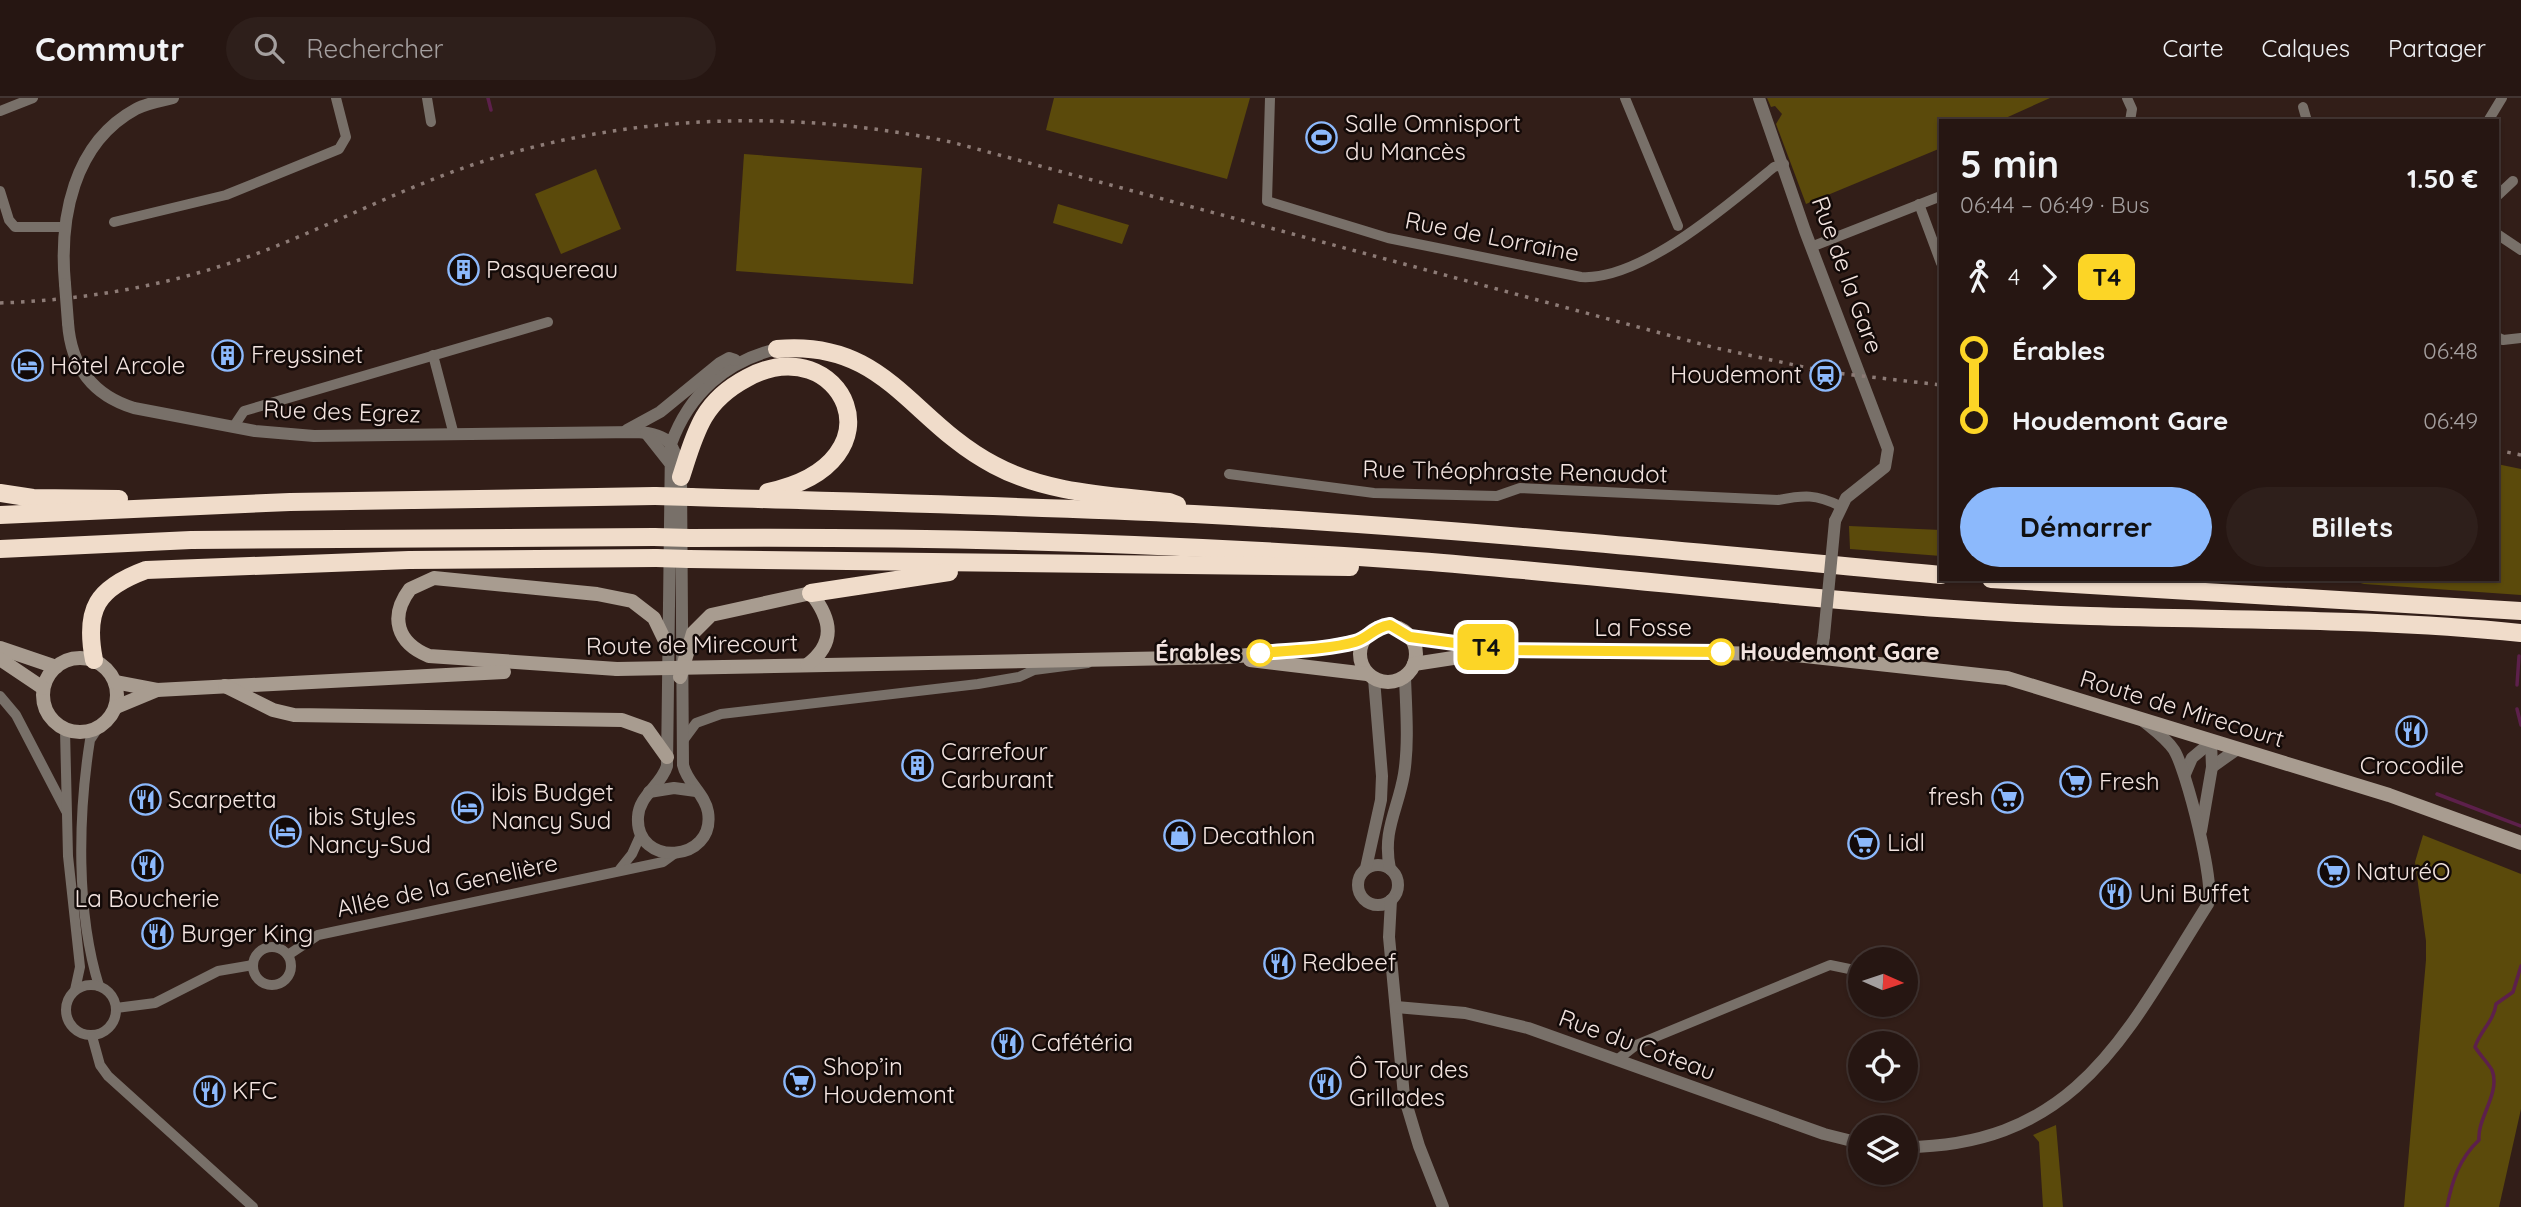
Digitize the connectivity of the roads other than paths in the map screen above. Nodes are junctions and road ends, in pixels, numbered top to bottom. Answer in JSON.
{"nodes":[{"id":1,"x":33,"y":98,"type":"edge"},
{"id":2,"x":173,"y":98,"type":"edge"},
{"id":3,"x":336,"y":98,"type":"edge"},
{"id":4,"x":427,"y":98,"type":"edge"},
{"id":5,"x":1270,"y":98,"type":"edge"},
{"id":6,"x":1625,"y":98,"type":"edge"},
{"id":7,"x":1759,"y":98,"type":"edge"},
{"id":8,"x":2127,"y":98,"type":"edge"},
{"id":9,"x":2502,"y":98,"type":"edge"},
{"id":10,"x":136,"y":103,"type":"edge"},
{"id":11,"x":2303,"y":107,"type":"dead end"},
{"id":12,"x":0,"y":111,"type":"edge"},
{"id":13,"x":2130,"y":119,"type":"edge"},
{"id":14,"x":2306,"y":119,"type":"edge"},
{"id":15,"x":2489,"y":119,"type":"edge"},
{"id":16,"x":431,"y":122,"type":"dead end"},
{"id":17,"x":1784,"y":164,"type":"junction"},
{"id":18,"x":2513,"y":181,"type":"dead end"},
{"id":19,"x":0,"y":191,"type":"edge"},
{"id":20,"x":2499,"y":194,"type":"edge"},
{"id":21,"x":1939,"y":197,"type":"edge"},
{"id":22,"x":1919,"y":204,"type":"junction"},
{"id":23,"x":114,"y":222,"type":"dead end"},
{"id":24,"x":1678,"y":226,"type":"dead end"},
{"id":25,"x":65,"y":227,"type":"junction"},
{"id":26,"x":2499,"y":235,"type":"edge"},
{"id":27,"x":1811,"y":247,"type":"junction"},
{"id":28,"x":2521,"y":250,"type":"edge"},
{"id":29,"x":1939,"y":258,"type":"edge"},
{"id":30,"x":548,"y":322,"type":"dead end"},
{"id":31,"x":2499,"y":338,"type":"edge"},
{"id":32,"x":2521,"y":338,"type":"edge"},
{"id":33,"x":777,"y":349,"type":"joint"},
{"id":34,"x":433,"y":355,"type":"junction"},
{"id":35,"x":739,"y":361,"type":"junction"},
{"id":36,"x":234,"y":426,"type":"junction"},
{"id":37,"x":623,"y":432,"type":"junction"},
{"id":38,"x":646,"y":433,"type":"junction"},
{"id":39,"x":454,"y":435,"type":"junction"},
{"id":40,"x":671,"y":444,"type":"junction"},
{"id":41,"x":669,"y":462,"type":"junction"},
{"id":42,"x":1229,"y":474,"type":"dead end"},
{"id":43,"x":681,"y":477,"type":"junction"},
{"id":44,"x":0,"y":493,"type":"edge"},
{"id":45,"x":738,"y":498,"type":"junction"},
{"id":46,"x":236,"y":506,"type":"junction"},
{"id":47,"x":1840,"y":506,"type":"junction"},
{"id":48,"x":1196,"y":514,"type":"junction"},
{"id":49,"x":0,"y":515,"type":"edge"},
{"id":50,"x":0,"y":549,"type":"edge"},
{"id":51,"x":1419,"y":562,"type":"junction"},
{"id":52,"x":1082,"y":565,"type":"junction"},
{"id":53,"x":1939,"y":575,"type":"edge"},
{"id":54,"x":2024,"y":581,"type":"edge"},
{"id":55,"x":811,"y":593,"type":"junction"},
{"id":56,"x":2521,"y":611,"type":"edge"},
{"id":57,"x":2521,"y":633,"type":"edge"},
{"id":58,"x":1410,"y":637,"type":"junction"},
{"id":59,"x":1363,"y":640,"type":"junction"},
{"id":60,"x":668,"y":647,"type":"junction"},
{"id":61,"x":0,"y":648,"type":"edge"},
{"id":62,"x":1507,"y":650,"type":"junction"},
{"id":63,"x":1821,"y":656,"type":"junction"},
{"id":64,"x":1228,"y":657,"type":"junction"},
{"id":65,"x":0,"y":659,"type":"edge"},
{"id":66,"x":1100,"y":659,"type":"junction"},
{"id":67,"x":94,"y":660,"type":"junction"},
{"id":68,"x":1414,"y":664,"type":"junction"},
{"id":69,"x":807,"y":665,"type":"junction"},
{"id":70,"x":56,"y":667,"type":"junction"},
{"id":71,"x":617,"y":670,"type":"junction"},
{"id":72,"x":1370,"y":676,"type":"junction"},
{"id":73,"x":680,"y":677,"type":"junction"},
{"id":74,"x":1405,"y":677,"type":"junction"},
{"id":75,"x":115,"y":682,"type":"junction"},
{"id":76,"x":224,"y":685,"type":"junction"},
{"id":77,"x":43,"y":688,"type":"junction"},
{"id":78,"x":158,"y":690,"type":"junction"},
{"id":79,"x":0,"y":696,"type":"edge"},
{"id":80,"x":116,"y":707,"type":"junction"},
{"id":81,"x":2142,"y":719,"type":"junction"},
{"id":82,"x":98,"y":728,"type":"junction"},
{"id":83,"x":65,"y":730,"type":"junction"},
{"id":84,"x":2211,"y":741,"type":"junction"},
{"id":85,"x":682,"y":743,"type":"junction"},
{"id":86,"x":2236,"y":750,"type":"junction"},
{"id":87,"x":667,"y":757,"type":"junction"},
{"id":88,"x":2212,"y":767,"type":"junction"},
{"id":89,"x":2185,"y":774,"type":"junction"},
{"id":90,"x":696,"y":791,"type":"junction"},
{"id":91,"x":649,"y":792,"type":"junction"},
{"id":92,"x":68,"y":815,"type":"junction"},
{"id":93,"x":641,"y":834,"type":"junction"},
{"id":94,"x":2200,"y":839,"type":"junction"},
{"id":95,"x":2521,"y":843,"type":"edge"},
{"id":96,"x":674,"y":854,"type":"junction"},
{"id":97,"x":1366,"y":868,"type":"junction"},
{"id":98,"x":1390,"y":869,"type":"junction"},
{"id":99,"x":620,"y":870,"type":"junction"},
{"id":100,"x":1391,"y":900,"type":"junction"},
{"id":101,"x":1370,"y":903,"type":"junction"},
{"id":102,"x":1389,"y":937,"type":"junction"},
{"id":103,"x":288,"y":955,"type":"junction"},
{"id":104,"x":253,"y":965,"type":"junction"},
{"id":105,"x":1848,"y":969,"type":"edge"},
{"id":106,"x":99,"y":986,"type":"junction"},
{"id":107,"x":75,"y":990,"type":"junction"},
{"id":108,"x":1396,"y":1007,"type":"junction"},
{"id":109,"x":116,"y":1008,"type":"junction"},
{"id":110,"x":92,"y":1036,"type":"junction"},
{"id":111,"x":1618,"y":1060,"type":"junction"},
{"id":112,"x":1848,"y":1140,"type":"edge"},
{"id":113,"x":1918,"y":1146,"type":"edge"},
{"id":114,"x":253,"y":1207,"type":"edge"},
{"id":115,"x":1443,"y":1207,"type":"edge"}],
"edges":[{"from":1,"to":12,"type":"street"},
{"from":2,"to":10,"type":"street"},
{"from":3,"to":23,"type":"street"},
{"from":4,"to":16,"type":"street"},
{"from":5,"to":17,"type":"street","name":"Rue de Lorraine"},
{"from":6,"to":24,"type":"street"},
{"from":7,"to":17,"type":"street","name":"Rue de la Gare"},
{"from":8,"to":13,"type":"street"},
{"from":9,"to":15,"type":"street"},
{"from":10,"to":25,"type":"street","name":"Rue des Egrez"},
{"from":11,"to":14,"type":"street"},
{"from":17,"to":27,"type":"street","name":"Rue de la Gare"},
{"from":18,"to":20,"type":"street"},
{"from":19,"to":25,"type":"street"},
{"from":21,"to":22,"type":"street"},
{"from":22,"to":27,"type":"street"},
{"from":22,"to":29,"type":"street"},
{"from":25,"to":36,"type":"street","name":"Rue des Egrez","bridge":true},
{"from":26,"to":28,"type":"street"},
{"from":27,"to":47,"type":"street","name":"Rue de la Gare"},
{"from":30,"to":34,"type":"street"},
{"from":31,"to":32,"type":"street"},
{"from":33,"to":35,"type":"street"},
{"from":33,"to":48,"type":"highway"},
{"from":34,"to":36,"type":"street"},
{"from":34,"to":39,"type":"street"},
{"from":35,"to":37,"type":"street"},
{"from":35,"to":40,"type":"street"},
{"from":36,"to":39,"type":"street","name":"Rue des Egrez"},
{"from":37,"to":38,"type":"street","name":"Rue des Egrez"},
{"from":37,"to":39,"type":"street","name":"Rue des Egrez"},
{"from":38,"to":40,"type":"street"},
{"from":38,"to":41,"type":"street"},
{"from":40,"to":41,"type":"street"},
{"from":40,"to":43,"type":"street"},
{"from":41,"to":60,"type":"street"},
{"from":42,"to":47,"type":"street","name":"Rue Théophraste Renaudot"},
{"from":43,"to":45,"type":"highway"},
{"from":43,"to":73,"type":"street"},
{"from":44,"to":46,"type":"highway"},
{"from":45,"to":46,"type":"highway","bridge":true},
{"from":45,"to":48,"type":"highway"},
{"from":46,"to":49,"type":"highway"},
{"from":47,"to":63,"type":"street","bridge":true},
{"from":48,"to":53,"type":"highway"},
{"from":50,"to":51,"type":"highway","bridge":true},
{"from":51,"to":52,"type":"highway"},
{"from":51,"to":57,"type":"highway"},
{"from":52,"to":55,"type":"highway"},
{"from":52,"to":67,"type":"highway","bridge":true},
{"from":54,"to":56,"type":"highway"},
{"from":55,"to":69,"type":"main road"},
{"from":55,"to":73,"type":"main road"},
{"from":58,"to":59,"type":"main road"},
{"from":58,"to":62,"type":"main road","name":"La Fosse"},
{"from":58,"to":68,"type":"main road"},
{"from":59,"to":64,"type":"main road","name":"Route de Mirecourt"},
{"from":59,"to":72,"type":"main road"},
{"from":60,"to":71,"type":"main road"},
{"from":60,"to":87,"type":"street"},
{"from":61,"to":70,"type":"main road"},
{"from":62,"to":63,"type":"main road","name":"La Fosse"},
{"from":62,"to":68,"type":"main road","name":"La Fosse"},
{"from":63,"to":81,"type":"main road","name":"Route de Mirecourt"},
{"from":64,"to":66,"type":"main road","name":"Route de Mirecourt"},
{"from":64,"to":72,"type":"main road","name":"Route de Mirecourt"},
{"from":65,"to":77,"type":"main road"},
{"from":66,"to":69,"type":"main road","name":"Route de Mirecourt"},
{"from":66,"to":85,"type":"street"},
{"from":67,"to":70,"type":"main road"},
{"from":67,"to":75,"type":"main road"},
{"from":68,"to":74,"type":"main road"},
{"from":69,"to":71,"type":"main road","name":"Route de Mirecourt","bridge":true},
{"from":70,"to":77,"type":"main road"},
{"from":71,"to":76,"type":"main road","name":"Route de Mirecourt"},
{"from":72,"to":74,"type":"main road"},
{"from":72,"to":97,"type":"street"},
{"from":73,"to":85,"type":"street"},
{"from":74,"to":98,"type":"street"},
{"from":75,"to":78,"type":"main road","name":"Route de Mirecourt"},
{"from":75,"to":80,"type":"main road"},
{"from":76,"to":78,"type":"main road","name":"Route de Mirecourt"},
{"from":76,"to":87,"type":"main road"},
{"from":77,"to":83,"type":"main road"},
{"from":78,"to":80,"type":"main road","name":"Route de Mirecourt"},
{"from":79,"to":92,"type":"street"},
{"from":80,"to":82,"type":"main road"},
{"from":81,"to":84,"type":"main road","name":"Route de Mirecourt"},
{"from":81,"to":89,"type":"street"},
{"from":82,"to":83,"type":"main road"},
{"from":82,"to":106,"type":"street"},
{"from":83,"to":92,"type":"street"},
{"from":84,"to":86,"type":"main road","name":"Route de Mirecourt"},
{"from":84,"to":88,"type":"street"},
{"from":84,"to":89,"type":"street"},
{"from":85,"to":90,"type":"street"},
{"from":86,"to":88,"type":"street"},
{"from":86,"to":95,"type":"main road","name":"Route de Mirecourt"},
{"from":87,"to":91,"type":"street"},
{"from":88,"to":94,"type":"street"},
{"from":89,"to":94,"type":"street"},
{"from":90,"to":91,"type":"street"},
{"from":90,"to":96,"type":"street"},
{"from":91,"to":93,"type":"street"},
{"from":92,"to":107,"type":"street"},
{"from":93,"to":96,"type":"street"},
{"from":93,"to":99,"type":"street"},
{"from":94,"to":113,"type":"street"},
{"from":96,"to":99,"type":"street","name":"Allée de la Genelière"},
{"from":97,"to":98,"type":"street"},
{"from":97,"to":101,"type":"street"},
{"from":98,"to":100,"type":"street"},
{"from":99,"to":103,"type":"street","name":"Allée de la Genelière"},
{"from":100,"to":101,"type":"street"},
{"from":100,"to":102,"type":"street"},
{"from":101,"to":102,"type":"street"},
{"from":102,"to":108,"type":"street"},
{"from":103,"to":104,"type":"street"},
{"from":103,"to":104,"type":"street"},
{"from":104,"to":109,"type":"street"},
{"from":105,"to":111,"type":"street"},
{"from":106,"to":107,"type":"street"},
{"from":106,"to":109,"type":"street"},
{"from":107,"to":110,"type":"street"},
{"from":108,"to":111,"type":"street","name":"Rue du Coteau"},
{"from":108,"to":115,"type":"street"},
{"from":109,"to":110,"type":"street"},
{"from":110,"to":114,"type":"street"},
{"from":111,"to":112,"type":"street","name":"Rue du Coteau"}]}
